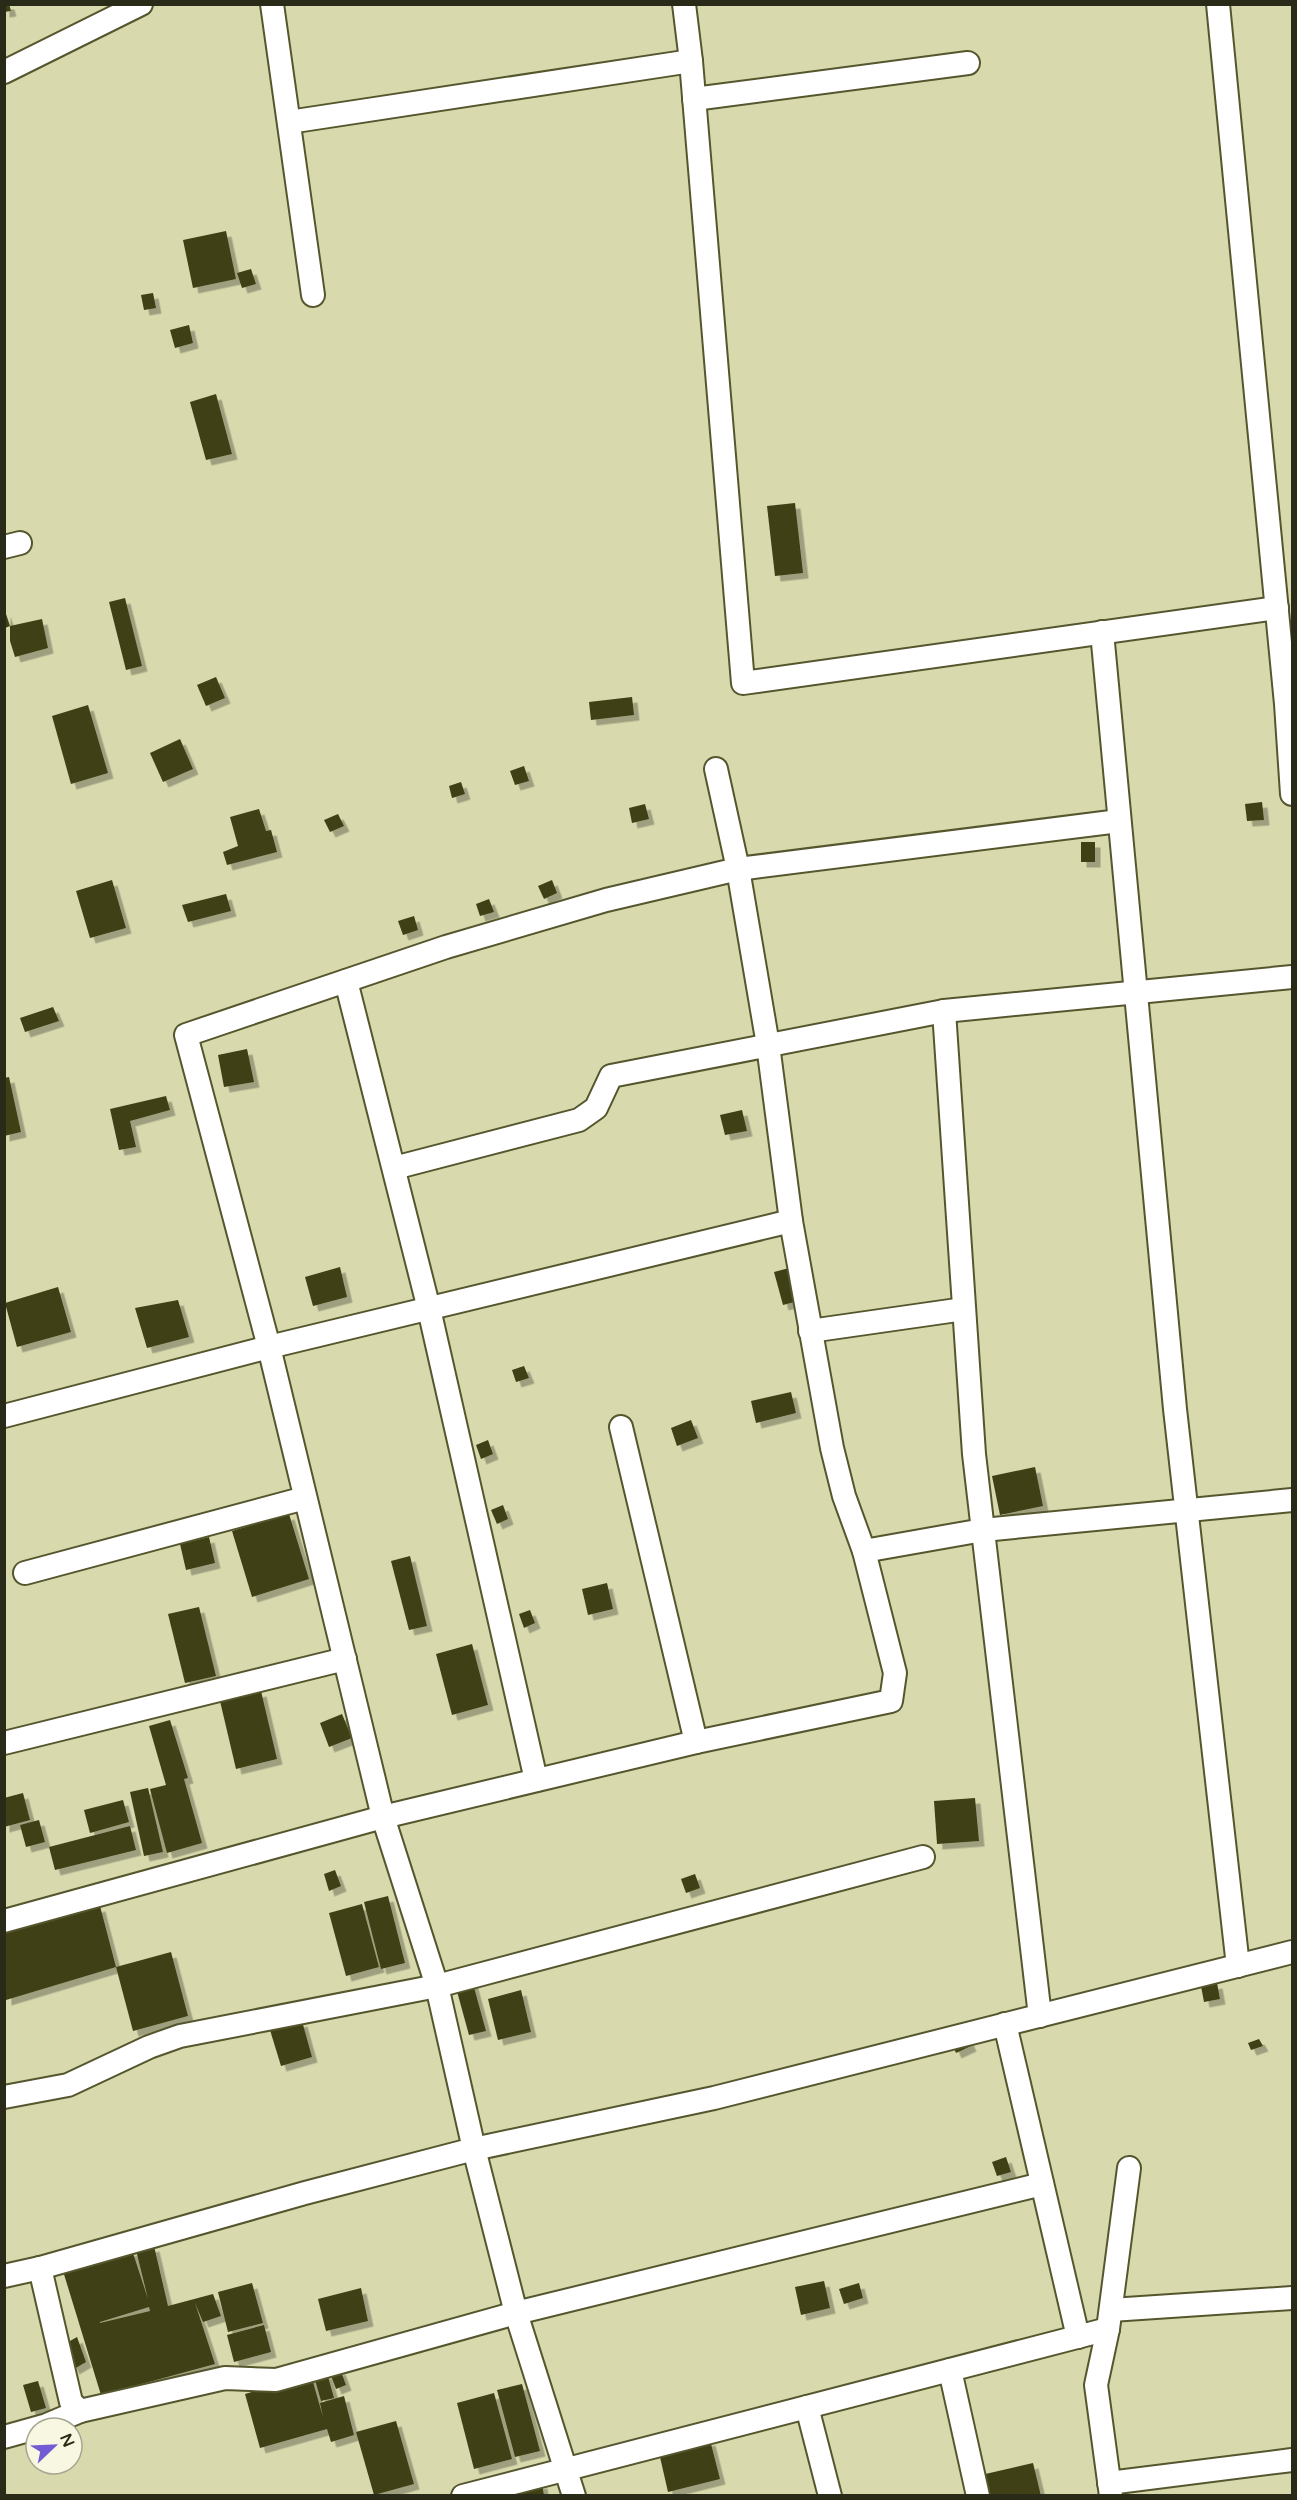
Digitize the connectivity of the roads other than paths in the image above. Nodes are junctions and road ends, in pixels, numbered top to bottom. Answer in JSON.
{"nodes":[{"id":1,"x":141,"y":4,"type":"edge"},
{"id":2,"x":272,"y":4,"type":"edge"},
{"id":3,"x":684,"y":4,"type":"edge"},
{"id":4,"x":1218,"y":4,"type":"edge"},
{"id":5,"x":107,"y":12,"type":"edge"},
{"id":6,"x":691,"y":61,"type":"junction"},
{"id":7,"x":968,"y":63,"type":"dead end"},
{"id":8,"x":4,"y":72,"type":"edge"},
{"id":9,"x":694,"y":99,"type":"junction"},
{"id":10,"x":288,"y":122,"type":"junction"},
{"id":11,"x":313,"y":295,"type":"dead end"},
{"id":12,"x":1277,"y":608,"type":"junction"},
{"id":13,"x":1102,"y":632,"type":"junction"},
{"id":14,"x":716,"y":769,"type":"dead end"},
{"id":15,"x":1293,"y":794,"type":"edge"},
{"id":16,"x":1119,"y":821,"type":"junction"},
{"id":17,"x":738,"y":869,"type":"junction"},
{"id":18,"x":1293,"y":977,"type":"edge"},
{"id":19,"x":346,"y":981,"type":"junction"},
{"id":20,"x":1135,"y":992,"type":"junction"},
{"id":21,"x":944,"y":1011,"type":"junction"},
{"id":22,"x":768,"y":1045,"type":"junction"},
{"id":23,"x":393,"y":1168,"type":"junction"},
{"id":24,"x":791,"y":1221,"type":"junction"},
{"id":25,"x":429,"y":1309,"type":"junction"},
{"id":26,"x":964,"y":1309,"type":"junction"},
{"id":27,"x":810,"y":1331,"type":"junction"},
{"id":28,"x":269,"y":1347,"type":"junction"},
{"id":29,"x":4,"y":1416,"type":"edge"},
{"id":30,"x":621,"y":1427,"type":"dead end"},
{"id":31,"x":305,"y":1498,"type":"junction"},
{"id":32,"x":1293,"y":1500,"type":"edge"},
{"id":33,"x":1187,"y":1511,"type":"junction"},
{"id":34,"x":983,"y":1530,"type":"junction"},
{"id":35,"x":864,"y":1551,"type":"junction"},
{"id":36,"x":24,"y":1573,"type":"dead end"},
{"id":37,"x":345,"y":1659,"type":"junction"},
{"id":38,"x":696,"y":1742,"type":"junction"},
{"id":39,"x":4,"y":1743,"type":"edge"},
{"id":40,"x":536,"y":1780,"type":"junction"},
{"id":41,"x":383,"y":1816,"type":"junction"},
{"id":42,"x":923,"y":1857,"type":"dead end"},
{"id":43,"x":4,"y":1921,"type":"edge"},
{"id":44,"x":1293,"y":1952,"type":"edge"},
{"id":45,"x":1238,"y":1966,"type":"junction"},
{"id":46,"x":437,"y":1986,"type":"junction"},
{"id":47,"x":1040,"y":2016,"type":"junction"},
{"id":48,"x":1005,"y":2024,"type":"junction"},
{"id":49,"x":4,"y":2097,"type":"edge"},
{"id":50,"x":474,"y":2149,"type":"junction"},
{"id":51,"x":1128,"y":2168,"type":"dead end"},
{"id":52,"x":1042,"y":2184,"type":"junction"},
{"id":53,"x":40,"y":2268,"type":"junction"},
{"id":54,"x":4,"y":2276,"type":"edge"},
{"id":55,"x":1293,"y":2298,"type":"edge"},
{"id":56,"x":516,"y":2313,"type":"junction"},
{"id":57,"x":1109,"y":2320,"type":"junction"},
{"id":58,"x":1078,"y":2337,"type":"junction"},
{"id":59,"x":950,"y":2370,"type":"junction"},
{"id":60,"x":807,"y":2407,"type":"junction"},
{"id":61,"x":80,"y":2411,"type":"junction"},
{"id":62,"x":4,"y":2437,"type":"edge"},
{"id":63,"x":1293,"y":2460,"type":"edge"},
{"id":64,"x":564,"y":2469,"type":"junction"},
{"id":65,"x":1110,"y":2489,"type":"edge"},
{"id":66,"x":463,"y":2496,"type":"edge"},
{"id":67,"x":574,"y":2496,"type":"edge"},
{"id":68,"x":830,"y":2496,"type":"edge"},
{"id":69,"x":978,"y":2496,"type":"edge"}],
"edges":[{"from":1,"to":5,"type":"street"},
{"from":2,"to":10,"type":"street"},
{"from":3,"to":6,"type":"street"},
{"from":4,"to":12,"type":"street"},
{"from":5,"to":8,"type":"street"},
{"from":6,"to":9,"type":"street"},
{"from":6,"to":10,"type":"street"},
{"from":7,"to":9,"type":"street"},
{"from":9,"to":13,"type":"street"},
{"from":10,"to":11,"type":"street"},
{"from":12,"to":13,"type":"street"},
{"from":12,"to":15,"type":"street"},
{"from":13,"to":16,"type":"street"},
{"from":14,"to":17,"type":"street"},
{"from":16,"to":17,"type":"street"},
{"from":16,"to":20,"type":"street"},
{"from":17,"to":19,"type":"street"},
{"from":17,"to":22,"type":"street"},
{"from":18,"to":20,"type":"street"},
{"from":19,"to":23,"type":"street"},
{"from":19,"to":28,"type":"street"},
{"from":20,"to":21,"type":"street"},
{"from":20,"to":33,"type":"street"},
{"from":21,"to":22,"type":"street"},
{"from":21,"to":26,"type":"street"},
{"from":22,"to":23,"type":"street"},
{"from":22,"to":24,"type":"street"},
{"from":23,"to":25,"type":"street"},
{"from":24,"to":25,"type":"street"},
{"from":24,"to":27,"type":"street"},
{"from":25,"to":28,"type":"street"},
{"from":25,"to":40,"type":"street"},
{"from":26,"to":27,"type":"street"},
{"from":26,"to":34,"type":"street"},
{"from":27,"to":35,"type":"street"},
{"from":28,"to":29,"type":"street"},
{"from":28,"to":31,"type":"street"},
{"from":30,"to":38,"type":"street"},
{"from":31,"to":36,"type":"street"},
{"from":31,"to":37,"type":"street"},
{"from":32,"to":33,"type":"street"},
{"from":33,"to":34,"type":"street"},
{"from":33,"to":45,"type":"street"},
{"from":34,"to":35,"type":"street"},
{"from":34,"to":47,"type":"street"},
{"from":35,"to":38,"type":"street"},
{"from":37,"to":39,"type":"street"},
{"from":37,"to":41,"type":"street"},
{"from":38,"to":40,"type":"street"},
{"from":40,"to":41,"type":"street"},
{"from":41,"to":43,"type":"street"},
{"from":41,"to":46,"type":"street"},
{"from":42,"to":46,"type":"street"},
{"from":44,"to":45,"type":"street"},
{"from":45,"to":47,"type":"street"},
{"from":46,"to":49,"type":"street"},
{"from":46,"to":50,"type":"street"},
{"from":47,"to":48,"type":"street"},
{"from":48,"to":50,"type":"street"},
{"from":48,"to":52,"type":"street"},
{"from":50,"to":53,"type":"street"},
{"from":50,"to":56,"type":"street"},
{"from":51,"to":57,"type":"street"},
{"from":52,"to":56,"type":"street"},
{"from":52,"to":58,"type":"street"},
{"from":53,"to":54,"type":"street"},
{"from":53,"to":61,"type":"street"},
{"from":55,"to":57,"type":"street"},
{"from":56,"to":61,"type":"street"},
{"from":56,"to":64,"type":"street"},
{"from":57,"to":58,"type":"street"},
{"from":57,"to":65,"type":"street"},
{"from":58,"to":59,"type":"street"},
{"from":59,"to":60,"type":"street"},
{"from":59,"to":69,"type":"street"},
{"from":60,"to":64,"type":"street"},
{"from":60,"to":68,"type":"street"},
{"from":61,"to":62,"type":"street"},
{"from":63,"to":65,"type":"street"},
{"from":64,"to":66,"type":"street"},
{"from":64,"to":67,"type":"street"}]}
